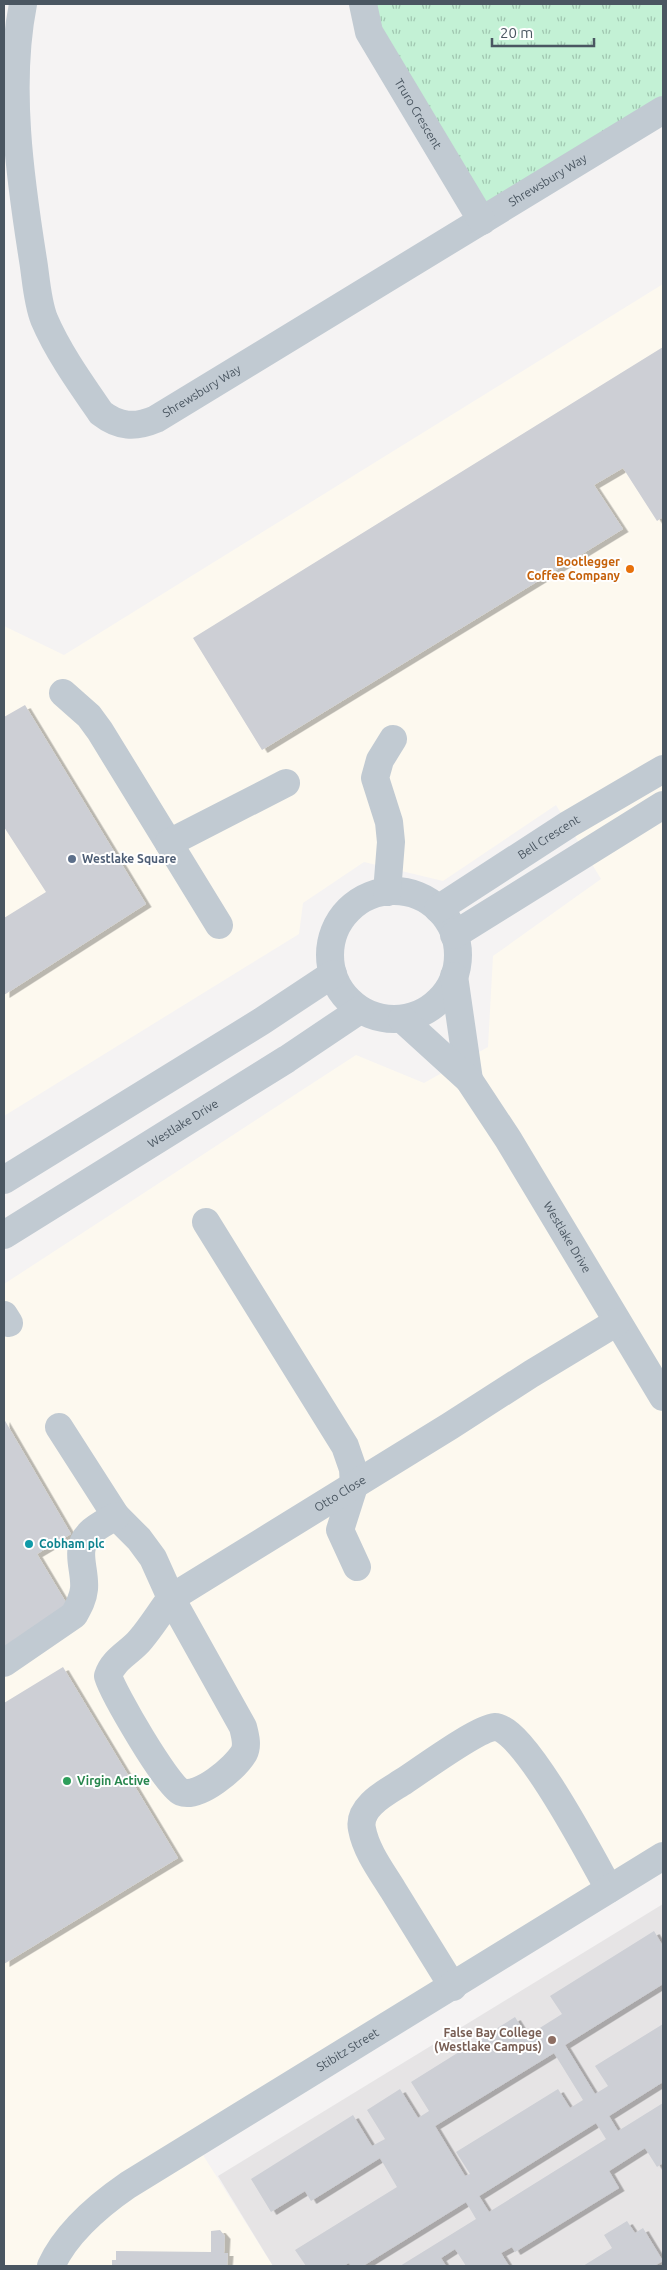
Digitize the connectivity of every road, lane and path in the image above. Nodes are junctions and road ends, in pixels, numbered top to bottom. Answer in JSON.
{"nodes":[{"id":1,"x":24,"y":4,"type":"edge"},
{"id":2,"x":363,"y":4,"type":"edge"},
{"id":3,"x":663,"y":110,"type":"edge"},
{"id":4,"x":15,"y":219,"type":"edge"},
{"id":5,"x":482,"y":221,"type":"junction"},
{"id":6,"x":63,"y":693,"type":"dead end"},
{"id":7,"x":393,"y":739,"type":"dead end"},
{"id":8,"x":663,"y":769,"type":"edge"},
{"id":9,"x":286,"y":783,"type":"dead end"},
{"id":10,"x":663,"y":805,"type":"edge"},
{"id":11,"x":169,"y":843,"type":"junction"},
{"id":12,"x":387,"y":892,"type":"junction"},
{"id":13,"x":438,"y":909,"type":"junction"},
{"id":14,"x":219,"y":925,"type":"dead end"},
{"id":15,"x":454,"y":935,"type":"junction"},
{"id":16,"x":333,"y":974,"type":"junction"},
{"id":17,"x":454,"y":976,"type":"junction"},
{"id":18,"x":360,"y":1010,"type":"junction"},
{"id":19,"x":402,"y":1018,"type":"junction"},
{"id":20,"x":469,"y":1080,"type":"junction"},
{"id":21,"x":4,"y":1180,"type":"edge"},
{"id":22,"x":206,"y":1222,"type":"dead end"},
{"id":23,"x":4,"y":1235,"type":"edge"},
{"id":24,"x":617,"y":1322,"type":"junction"},
{"id":25,"x":659,"y":1383,"type":"edge"},
{"id":26,"x":59,"y":1427,"type":"dead end"},
{"id":27,"x":354,"y":1486,"type":"junction"},
{"id":28,"x":116,"y":1516,"type":"junction"},
{"id":29,"x":357,"y":1567,"type":"dead end"},
{"id":30,"x":171,"y":1598,"type":"junction"},
{"id":31,"x":4,"y":1663,"type":"edge"},
{"id":32,"x":663,"y":1856,"type":"edge"},
{"id":33,"x":609,"y":1889,"type":"junction"},
{"id":34,"x":453,"y":1987,"type":"junction"},
{"id":35,"x":51,"y":2266,"type":"edge"}],
"edges":[{"from":1,"to":4,"type":"street","name":"Shrewsbury Way"},
{"from":2,"to":5,"type":"street","name":"Truro Crescent"},
{"from":3,"to":5,"type":"street","name":"Shrewsbury Way"},
{"from":4,"to":5,"type":"street","name":"Shrewsbury Way"},
{"from":6,"to":11,"type":"street"},
{"from":7,"to":12,"type":"street"},
{"from":8,"to":13,"type":"street","name":"Bell Crescent"},
{"from":9,"to":11,"type":"street"},
{"from":10,"to":15,"type":"street"},
{"from":11,"to":14,"type":"street"},
{"from":12,"to":13,"type":"street"},
{"from":12,"to":16,"type":"street"},
{"from":13,"to":15,"type":"street"},
{"from":15,"to":17,"type":"street"},
{"from":16,"to":18,"type":"street"},
{"from":16,"to":21,"type":"street"},
{"from":17,"to":19,"type":"street"},
{"from":17,"to":20,"type":"street","name":"Westlake Drive"},
{"from":18,"to":19,"type":"street"},
{"from":18,"to":23,"type":"street","name":"Westlake Drive"},
{"from":19,"to":20,"type":"street","name":"Westlake Drive"},
{"from":20,"to":24,"type":"street","name":"Westlake Drive"},
{"from":22,"to":27,"type":"street"},
{"from":24,"to":25,"type":"street","name":"Westlake Drive"},
{"from":24,"to":27,"type":"street","name":"Otto Close"},
{"from":26,"to":28,"type":"street"},
{"from":27,"to":29,"type":"street"},
{"from":27,"to":30,"type":"street","name":"Otto Close"},
{"from":28,"to":30,"type":"street"},
{"from":28,"to":31,"type":"street"},
{"from":30,"to":30,"type":"street","name":"Otto Close"},
{"from":32,"to":33,"type":"street","name":"Stibitz Street"},
{"from":33,"to":34,"type":"street","name":"Stibitz Street"},
{"from":33,"to":34,"type":"street"},
{"from":34,"to":35,"type":"street","name":"Stibitz Street"}]}
